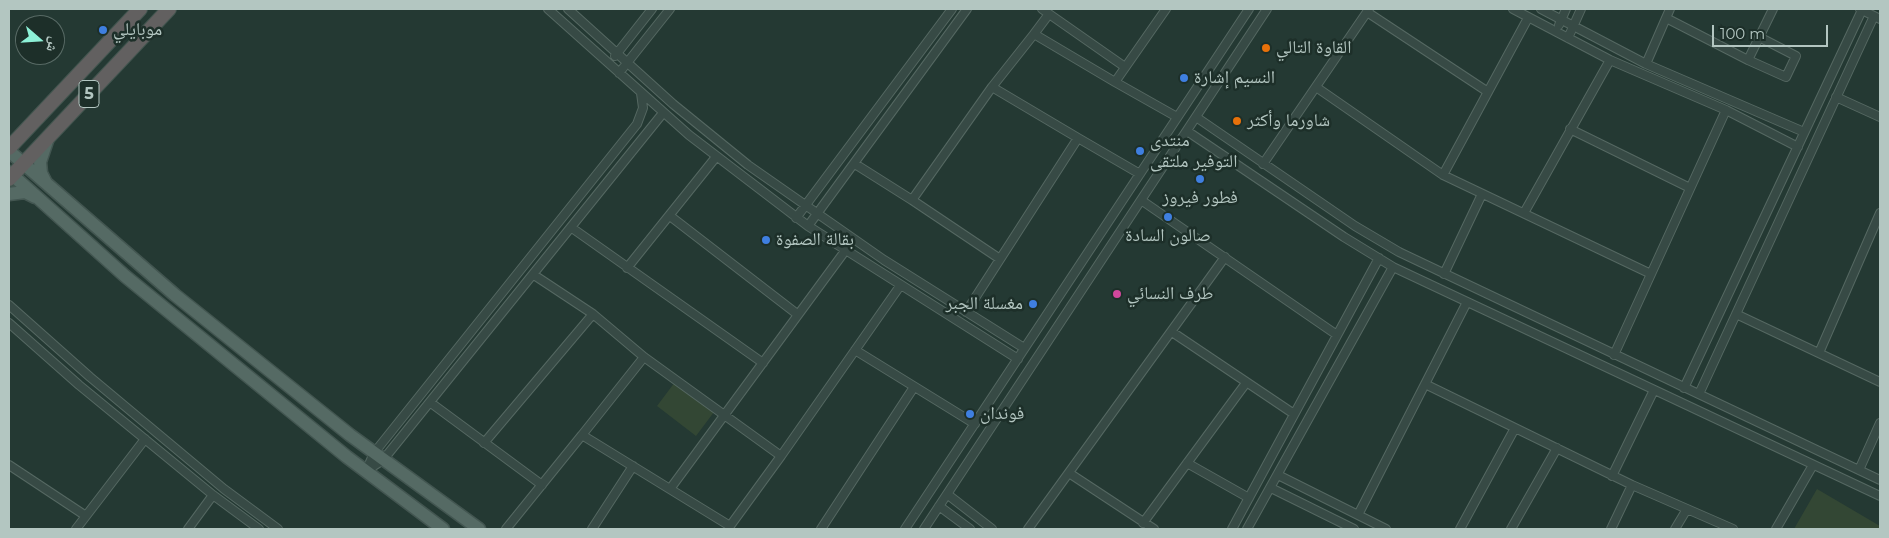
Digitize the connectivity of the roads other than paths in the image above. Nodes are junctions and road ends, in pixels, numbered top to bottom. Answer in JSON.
{"nodes":[{"id":1,"x":140,"y":9,"type":"edge"},
{"id":2,"x":169,"y":9,"type":"edge"},
{"id":3,"x":548,"y":9,"type":"edge"},
{"id":4,"x":568,"y":9,"type":"edge"},
{"id":5,"x":652,"y":9,"type":"edge"},
{"id":6,"x":670,"y":9,"type":"edge"},
{"id":7,"x":952,"y":9,"type":"edge"},
{"id":8,"x":968,"y":9,"type":"edge"},
{"id":9,"x":1042,"y":9,"type":"edge"},
{"id":10,"x":1166,"y":9,"type":"edge"},
{"id":11,"x":1249,"y":9,"type":"edge"},
{"id":12,"x":1267,"y":9,"type":"edge"},
{"id":13,"x":1513,"y":9,"type":"edge"},
{"id":14,"x":1542,"y":9,"type":"edge"},
{"id":15,"x":1566,"y":9,"type":"edge"},
{"id":16,"x":1581,"y":9,"type":"edge"},
{"id":17,"x":1670,"y":9,"type":"edge"},
{"id":18,"x":1772,"y":9,"type":"edge"},
{"id":19,"x":1861,"y":9,"type":"edge"},
{"id":20,"x":1368,"y":10,"type":"edge"},
{"id":21,"x":1049,"y":14,"type":"junction"},
{"id":22,"x":1877,"y":17,"type":"edge"},
{"id":23,"x":1528,"y":18,"type":"junction"},
{"id":24,"x":1666,"y":18,"type":"junction"},
{"id":25,"x":1561,"y":21,"type":"junction"},
{"id":26,"x":1574,"y":26,"type":"junction"},
{"id":27,"x":1556,"y":31,"type":"junction"},
{"id":28,"x":1034,"y":34,"type":"junction"},
{"id":29,"x":1759,"y":37,"type":"junction"},
{"id":30,"x":1568,"y":38,"type":"junction"},
{"id":31,"x":617,"y":54,"type":"junction"},
{"id":32,"x":1610,"y":60,"type":"junction"},
{"id":33,"x":1748,"y":60,"type":"junction"},
{"id":34,"x":627,"y":63,"type":"junction"},
{"id":35,"x":609,"y":64,"type":"junction"},
{"id":36,"x":1646,"y":64,"type":"junction"},
{"id":37,"x":1125,"y":68,"type":"junction"},
{"id":38,"x":619,"y":73,"type":"junction"},
{"id":39,"x":1115,"y":82,"type":"junction"},
{"id":40,"x":992,"y":87,"type":"junction"},
{"id":41,"x":1316,"y":87,"type":"junction"},
{"id":42,"x":1488,"y":92,"type":"junction"},
{"id":43,"x":641,"y":93,"type":"junction"},
{"id":44,"x":1836,"y":97,"type":"junction"},
{"id":45,"x":1726,"y":110,"type":"junction"},
{"id":46,"x":663,"y":113,"type":"junction"},
{"id":47,"x":1178,"y":117,"type":"junction"},
{"id":48,"x":1196,"y":117,"type":"junction"},
{"id":49,"x":1880,"y":117,"type":"edge"},
{"id":50,"x":1570,"y":129,"type":"junction"},
{"id":51,"x":1187,"y":131,"type":"junction"},
{"id":52,"x":1804,"y":132,"type":"junction"},
{"id":53,"x":48,"y":138,"type":"junction"},
{"id":54,"x":1078,"y":138,"type":"junction"},
{"id":55,"x":1798,"y":147,"type":"junction"},
{"id":56,"x":9,"y":150,"type":"edge"},
{"id":57,"x":716,"y":157,"type":"junction"},
{"id":58,"x":23,"y":164,"type":"junction"},
{"id":59,"x":855,"y":164,"type":"junction"},
{"id":60,"x":1263,"y":164,"type":"junction"},
{"id":61,"x":1140,"y":174,"type":"junction"},
{"id":62,"x":10,"y":175,"type":"edge"},
{"id":63,"x":1443,"y":175,"type":"junction"},
{"id":64,"x":48,"y":185,"type":"junction"},
{"id":65,"x":1690,"y":188,"type":"junction"},
{"id":66,"x":9,"y":194,"type":"edge"},
{"id":67,"x":1482,"y":194,"type":"junction"},
{"id":68,"x":37,"y":198,"type":"junction"},
{"id":69,"x":912,"y":200,"type":"junction"},
{"id":70,"x":1141,"y":200,"type":"junction"},
{"id":71,"x":805,"y":207,"type":"junction"},
{"id":72,"x":1524,"y":213,"type":"junction"},
{"id":73,"x":1880,"y":213,"type":"edge"},
{"id":74,"x":816,"y":215,"type":"junction"},
{"id":75,"x":670,"y":216,"type":"junction"},
{"id":76,"x":796,"y":218,"type":"junction"},
{"id":77,"x":808,"y":226,"type":"junction"},
{"id":78,"x":572,"y":228,"type":"junction"},
{"id":79,"x":845,"y":251,"type":"junction"},
{"id":80,"x":1225,"y":257,"type":"junction"},
{"id":81,"x":1379,"y":258,"type":"junction"},
{"id":82,"x":1000,"y":259,"type":"junction"},
{"id":83,"x":1393,"y":267,"type":"junction"},
{"id":84,"x":627,"y":268,"type":"junction"},
{"id":85,"x":1444,"y":274,"type":"junction"},
{"id":86,"x":1651,"y":274,"type":"junction"},
{"id":87,"x":534,"y":275,"type":"junction"},
{"id":88,"x":900,"y":286,"type":"junction"},
{"id":89,"x":1466,"y":302,"type":"junction"},
{"id":90,"x":9,"y":305,"type":"edge"},
{"id":91,"x":966,"y":312,"type":"junction"},
{"id":92,"x":593,"y":314,"type":"junction"},
{"id":93,"x":797,"y":314,"type":"junction"},
{"id":94,"x":1736,"y":314,"type":"junction"},
{"id":95,"x":9,"y":323,"type":"edge"},
{"id":96,"x":1172,"y":332,"type":"junction"},
{"id":97,"x":1337,"y":335,"type":"junction"},
{"id":98,"x":1024,"y":348,"type":"junction"},
{"id":99,"x":855,"y":350,"type":"junction"},
{"id":100,"x":1819,"y":353,"type":"junction"},
{"id":101,"x":1614,"y":354,"type":"junction"},
{"id":102,"x":644,"y":357,"type":"junction"},
{"id":103,"x":1018,"y":359,"type":"junction"},
{"id":104,"x":763,"y":362,"type":"junction"},
{"id":105,"x":1880,"y":382,"type":"edge"},
{"id":106,"x":1246,"y":383,"type":"junction"},
{"id":107,"x":1425,"y":384,"type":"junction"},
{"id":108,"x":914,"y":387,"type":"junction"},
{"id":109,"x":1684,"y":388,"type":"junction"},
{"id":110,"x":1654,"y":390,"type":"junction"},
{"id":111,"x":1699,"y":394,"type":"junction"},
{"id":112,"x":430,"y":403,"type":"junction"},
{"id":113,"x":724,"y":414,"type":"junction"},
{"id":114,"x":1294,"y":414,"type":"junction"},
{"id":115,"x":1880,"y":423,"type":"edge"},
{"id":116,"x":975,"y":424,"type":"junction"},
{"id":117,"x":1515,"y":428,"type":"junction"},
{"id":118,"x":582,"y":435,"type":"junction"},
{"id":119,"x":145,"y":439,"type":"junction"},
{"id":120,"x":484,"y":443,"type":"junction"},
{"id":121,"x":1557,"y":448,"type":"junction"},
{"id":122,"x":781,"y":456,"type":"junction"},
{"id":123,"x":379,"y":457,"type":"junction"},
{"id":124,"x":1187,"y":463,"type":"junction"},
{"id":125,"x":1813,"y":465,"type":"junction"},
{"id":126,"x":9,"y":466,"type":"edge"},
{"id":127,"x":633,"y":466,"type":"junction"},
{"id":128,"x":1859,"y":470,"type":"junction"},
{"id":129,"x":366,"y":471,"type":"junction"},
{"id":130,"x":1068,"y":472,"type":"junction"},
{"id":131,"x":1278,"y":475,"type":"junction"},
{"id":132,"x":1612,"y":476,"type":"junction"},
{"id":133,"x":1880,"y":480,"type":"edge"},
{"id":134,"x":542,"y":485,"type":"junction"},
{"id":135,"x":1632,"y":485,"type":"junction"},
{"id":136,"x":1271,"y":488,"type":"junction"},
{"id":137,"x":670,"y":489,"type":"junction"},
{"id":138,"x":947,"y":494,"type":"junction"},
{"id":139,"x":213,"y":495,"type":"junction"},
{"id":140,"x":1880,"y":496,"type":"edge"},
{"id":141,"x":1249,"y":498,"type":"junction"},
{"id":142,"x":939,"y":506,"type":"junction"},
{"id":143,"x":1687,"y":509,"type":"junction"},
{"id":144,"x":1358,"y":515,"type":"junction"},
{"id":145,"x":86,"y":516,"type":"junction"},
{"id":146,"x":1143,"y":523,"type":"junction"},
{"id":147,"x":732,"y":528,"type":"edge"},
{"id":148,"x":76,"y":529,"type":"edge"},
{"id":149,"x":188,"y":529,"type":"edge"},
{"id":150,"x":259,"y":529,"type":"edge"},
{"id":151,"x":278,"y":529,"type":"edge"},
{"id":152,"x":443,"y":529,"type":"edge"},
{"id":153,"x":480,"y":529,"type":"edge"},
{"id":154,"x":506,"y":529,"type":"edge"},
{"id":155,"x":592,"y":529,"type":"edge"},
{"id":156,"x":820,"y":529,"type":"edge"},
{"id":157,"x":905,"y":529,"type":"edge"},
{"id":158,"x":924,"y":529,"type":"edge"},
{"id":159,"x":970,"y":529,"type":"edge"},
{"id":160,"x":992,"y":529,"type":"edge"},
{"id":161,"x":1028,"y":529,"type":"edge"},
{"id":162,"x":1154,"y":529,"type":"edge"},
{"id":163,"x":1232,"y":529,"type":"edge"},
{"id":164,"x":1247,"y":529,"type":"edge"},
{"id":165,"x":1354,"y":529,"type":"edge"},
{"id":166,"x":1386,"y":529,"type":"edge"},
{"id":167,"x":1460,"y":529,"type":"edge"},
{"id":168,"x":1511,"y":529,"type":"edge"},
{"id":169,"x":1611,"y":529,"type":"edge"},
{"id":170,"x":1675,"y":529,"type":"edge"},
{"id":171,"x":1733,"y":529,"type":"edge"},
{"id":172,"x":1776,"y":529,"type":"edge"}],
"edges":[{"from":1,"to":56,"type":"highway","number":"5"},
{"from":2,"to":53,"type":"highway","number":"5"},
{"from":3,"to":35,"type":"street"},
{"from":4,"to":31,"type":"street"},
{"from":5,"to":31,"type":"street"},
{"from":6,"to":34,"type":"street"},
{"from":7,"to":71,"type":"street"},
{"from":8,"to":59,"type":"street"},
{"from":9,"to":21,"type":"street"},
{"from":10,"to":37,"type":"street"},
{"from":11,"to":47,"type":"street"},
{"from":12,"to":48,"type":"street"},
{"from":13,"to":23,"type":"street"},
{"from":14,"to":25,"type":"street"},
{"from":15,"to":25,"type":"street"},
{"from":16,"to":26,"type":"street"},
{"from":17,"to":24,"type":"street"},
{"from":18,"to":29,"type":"street"},
{"from":19,"to":22,"type":"street"},
{"from":19,"to":52,"type":"street"},
{"from":20,"to":41,"type":"street"},
{"from":20,"to":42,"type":"street"},
{"from":21,"to":28,"type":"street"},
{"from":21,"to":37,"type":"street"},
{"from":22,"to":44,"type":"street"},
{"from":23,"to":27,"type":"street"},
{"from":23,"to":42,"type":"street"},
{"from":24,"to":33,"type":"street"},
{"from":24,"to":36,"type":"street"},
{"from":25,"to":26,"type":"street"},
{"from":25,"to":27,"type":"street"},
{"from":26,"to":30,"type":"street"},
{"from":26,"to":36,"type":"street"},
{"from":27,"to":30,"type":"street"},
{"from":28,"to":39,"type":"street"},
{"from":28,"to":40,"type":"street"},
{"from":29,"to":33,"type":"street"},
{"from":29,"to":33,"type":"street"},
{"from":30,"to":32,"type":"street"},
{"from":31,"to":34,"type":"street"},
{"from":31,"to":35,"type":"street"},
{"from":32,"to":45,"type":"street"},
{"from":32,"to":50,"type":"street"},
{"from":34,"to":38,"type":"street"},
{"from":34,"to":71,"type":"street"},
{"from":35,"to":38,"type":"street"},
{"from":36,"to":52,"type":"street"},
{"from":37,"to":39,"type":"street"},
{"from":38,"to":43,"type":"street"},
{"from":39,"to":47,"type":"street"},
{"from":40,"to":54,"type":"street"},
{"from":40,"to":69,"type":"street"},
{"from":41,"to":60,"type":"street"},
{"from":41,"to":63,"type":"street"},
{"from":42,"to":63,"type":"street"},
{"from":43,"to":46,"type":"street"},
{"from":43,"to":123,"type":"street"},
{"from":44,"to":49,"type":"street"},
{"from":44,"to":94,"type":"street"},
{"from":45,"to":55,"type":"street"},
{"from":45,"to":65,"type":"street"},
{"from":46,"to":57,"type":"street"},
{"from":46,"to":78,"type":"street"},
{"from":47,"to":61,"type":"street"},
{"from":48,"to":51,"type":"street"},
{"from":48,"to":60,"type":"street"},
{"from":50,"to":65,"type":"street"},
{"from":50,"to":72,"type":"street"},
{"from":51,"to":70,"type":"street"},
{"from":51,"to":81,"type":"street"},
{"from":52,"to":55,"type":"street"},
{"from":53,"to":58,"type":"highway","number":"5"},
{"from":53,"to":64,"type":"main road"},
{"from":54,"to":61,"type":"street"},
{"from":54,"to":82,"type":"street"},
{"from":55,"to":109,"type":"street"},
{"from":56,"to":58,"type":"main road"},
{"from":57,"to":75,"type":"street"},
{"from":57,"to":76,"type":"street"},
{"from":58,"to":62,"type":"highway","number":"5"},
{"from":58,"to":64,"type":"main road"},
{"from":59,"to":69,"type":"street"},
{"from":59,"to":74,"type":"street"},
{"from":60,"to":85,"type":"street"},
{"from":61,"to":98,"type":"street"},
{"from":62,"to":68,"type":"main road"},
{"from":63,"to":67,"type":"street"},
{"from":64,"to":123,"type":"main road"},
{"from":65,"to":86,"type":"street"},
{"from":66,"to":68,"type":"main road"},
{"from":67,"to":72,"type":"street"},
{"from":67,"to":85,"type":"street"},
{"from":68,"to":129,"type":"main road"},
{"from":69,"to":82,"type":"street"},
{"from":70,"to":80,"type":"street"},
{"from":70,"to":138,"type":"street"},
{"from":71,"to":74,"type":"street"},
{"from":71,"to":76,"type":"street"},
{"from":72,"to":86,"type":"street"},
{"from":73,"to":100,"type":"street"},
{"from":74,"to":77,"type":"street"},
{"from":74,"to":91,"type":"street"},
{"from":75,"to":84,"type":"street"},
{"from":75,"to":93,"type":"street"},
{"from":76,"to":77,"type":"street"},
{"from":77,"to":79,"type":"street"},
{"from":78,"to":84,"type":"street"},
{"from":78,"to":87,"type":"street"},
{"from":79,"to":88,"type":"street"},
{"from":79,"to":93,"type":"street"},
{"from":80,"to":96,"type":"street"},
{"from":80,"to":97,"type":"street"},
{"from":81,"to":83,"type":"street"},
{"from":81,"to":97,"type":"street"},
{"from":82,"to":91,"type":"street"},
{"from":83,"to":89,"type":"street"},
{"from":83,"to":131,"type":"street"},
{"from":84,"to":104,"type":"street"},
{"from":85,"to":101,"type":"street"},
{"from":86,"to":101,"type":"street"},
{"from":87,"to":92,"type":"street"},
{"from":87,"to":112,"type":"street"},
{"from":88,"to":99,"type":"street"},
{"from":88,"to":103,"type":"street"},
{"from":89,"to":107,"type":"street"},
{"from":89,"to":110,"type":"street"},
{"from":90,"to":151,"type":"street"},
{"from":91,"to":98,"type":"street"},
{"from":92,"to":102,"type":"street"},
{"from":92,"to":120,"type":"street"},
{"from":93,"to":104,"type":"street"},
{"from":94,"to":100,"type":"street"},
{"from":94,"to":111,"type":"street"},
{"from":95,"to":119,"type":"street"},
{"from":96,"to":106,"type":"street"},
{"from":96,"to":130,"type":"street"},
{"from":97,"to":114,"type":"street"},
{"from":98,"to":103,"type":"street"},
{"from":99,"to":108,"type":"street"},
{"from":99,"to":122,"type":"street"},
{"from":100,"to":105,"type":"street"},
{"from":101,"to":109,"type":"street"},
{"from":102,"to":113,"type":"street"},
{"from":102,"to":118,"type":"street"},
{"from":103,"to":116,"type":"street"},
{"from":104,"to":113,"type":"street"},
{"from":106,"to":114,"type":"street"},
{"from":106,"to":124,"type":"street"},
{"from":107,"to":117,"type":"street"},
{"from":107,"to":144,"type":"street"},
{"from":108,"to":116,"type":"street"},
{"from":108,"to":156,"type":"street"},
{"from":109,"to":111,"type":"street"},
{"from":110,"to":125,"type":"street"},
{"from":110,"to":132,"type":"street"},
{"from":111,"to":128,"type":"street"},
{"from":112,"to":120,"type":"street"},
{"from":112,"to":123,"type":"street"},
{"from":113,"to":122,"type":"street"},
{"from":113,"to":137,"type":"street"},
{"from":114,"to":141,"type":"street"},
{"from":115,"to":128,"type":"street"},
{"from":116,"to":157,"type":"street"},
{"from":117,"to":121,"type":"street"},
{"from":117,"to":167,"type":"street"},
{"from":118,"to":127,"type":"street"},
{"from":118,"to":134,"type":"street"},
{"from":119,"to":139,"type":"street"},
{"from":119,"to":145,"type":"street"},
{"from":120,"to":134,"type":"street"},
{"from":121,"to":132,"type":"street"},
{"from":121,"to":168,"type":"street"},
{"from":122,"to":147,"type":"street"},
{"from":123,"to":129,"type":"street"},
{"from":123,"to":129,"type":"street"},
{"from":123,"to":153,"type":"main road"},
{"from":124,"to":141,"type":"street"},
{"from":124,"to":146,"type":"street"},
{"from":125,"to":140,"type":"street"},
{"from":125,"to":172,"type":"street"},
{"from":126,"to":145,"type":"street"},
{"from":127,"to":137,"type":"street"},
{"from":127,"to":155,"type":"street"},
{"from":128,"to":133,"type":"street"},
{"from":129,"to":152,"type":"main road"},
{"from":130,"to":146,"type":"street"},
{"from":130,"to":161,"type":"street"},
{"from":131,"to":136,"type":"street"},
{"from":131,"to":144,"type":"street"},
{"from":132,"to":135,"type":"street"},
{"from":134,"to":154,"type":"street"},
{"from":135,"to":143,"type":"street"},
{"from":135,"to":169,"type":"street"},
{"from":136,"to":164,"type":"street"},
{"from":136,"to":165,"type":"street"},
{"from":137,"to":147,"type":"street"},
{"from":138,"to":142,"type":"street"},
{"from":138,"to":160,"type":"street"},
{"from":139,"to":149,"type":"street"},
{"from":139,"to":150,"type":"street"},
{"from":141,"to":163,"type":"street"},
{"from":142,"to":158,"type":"street"},
{"from":142,"to":159,"type":"street"},
{"from":143,"to":170,"type":"street"},
{"from":143,"to":171,"type":"street"},
{"from":144,"to":166,"type":"street"},
{"from":145,"to":148,"type":"street"},
{"from":146,"to":162,"type":"street"}]}
